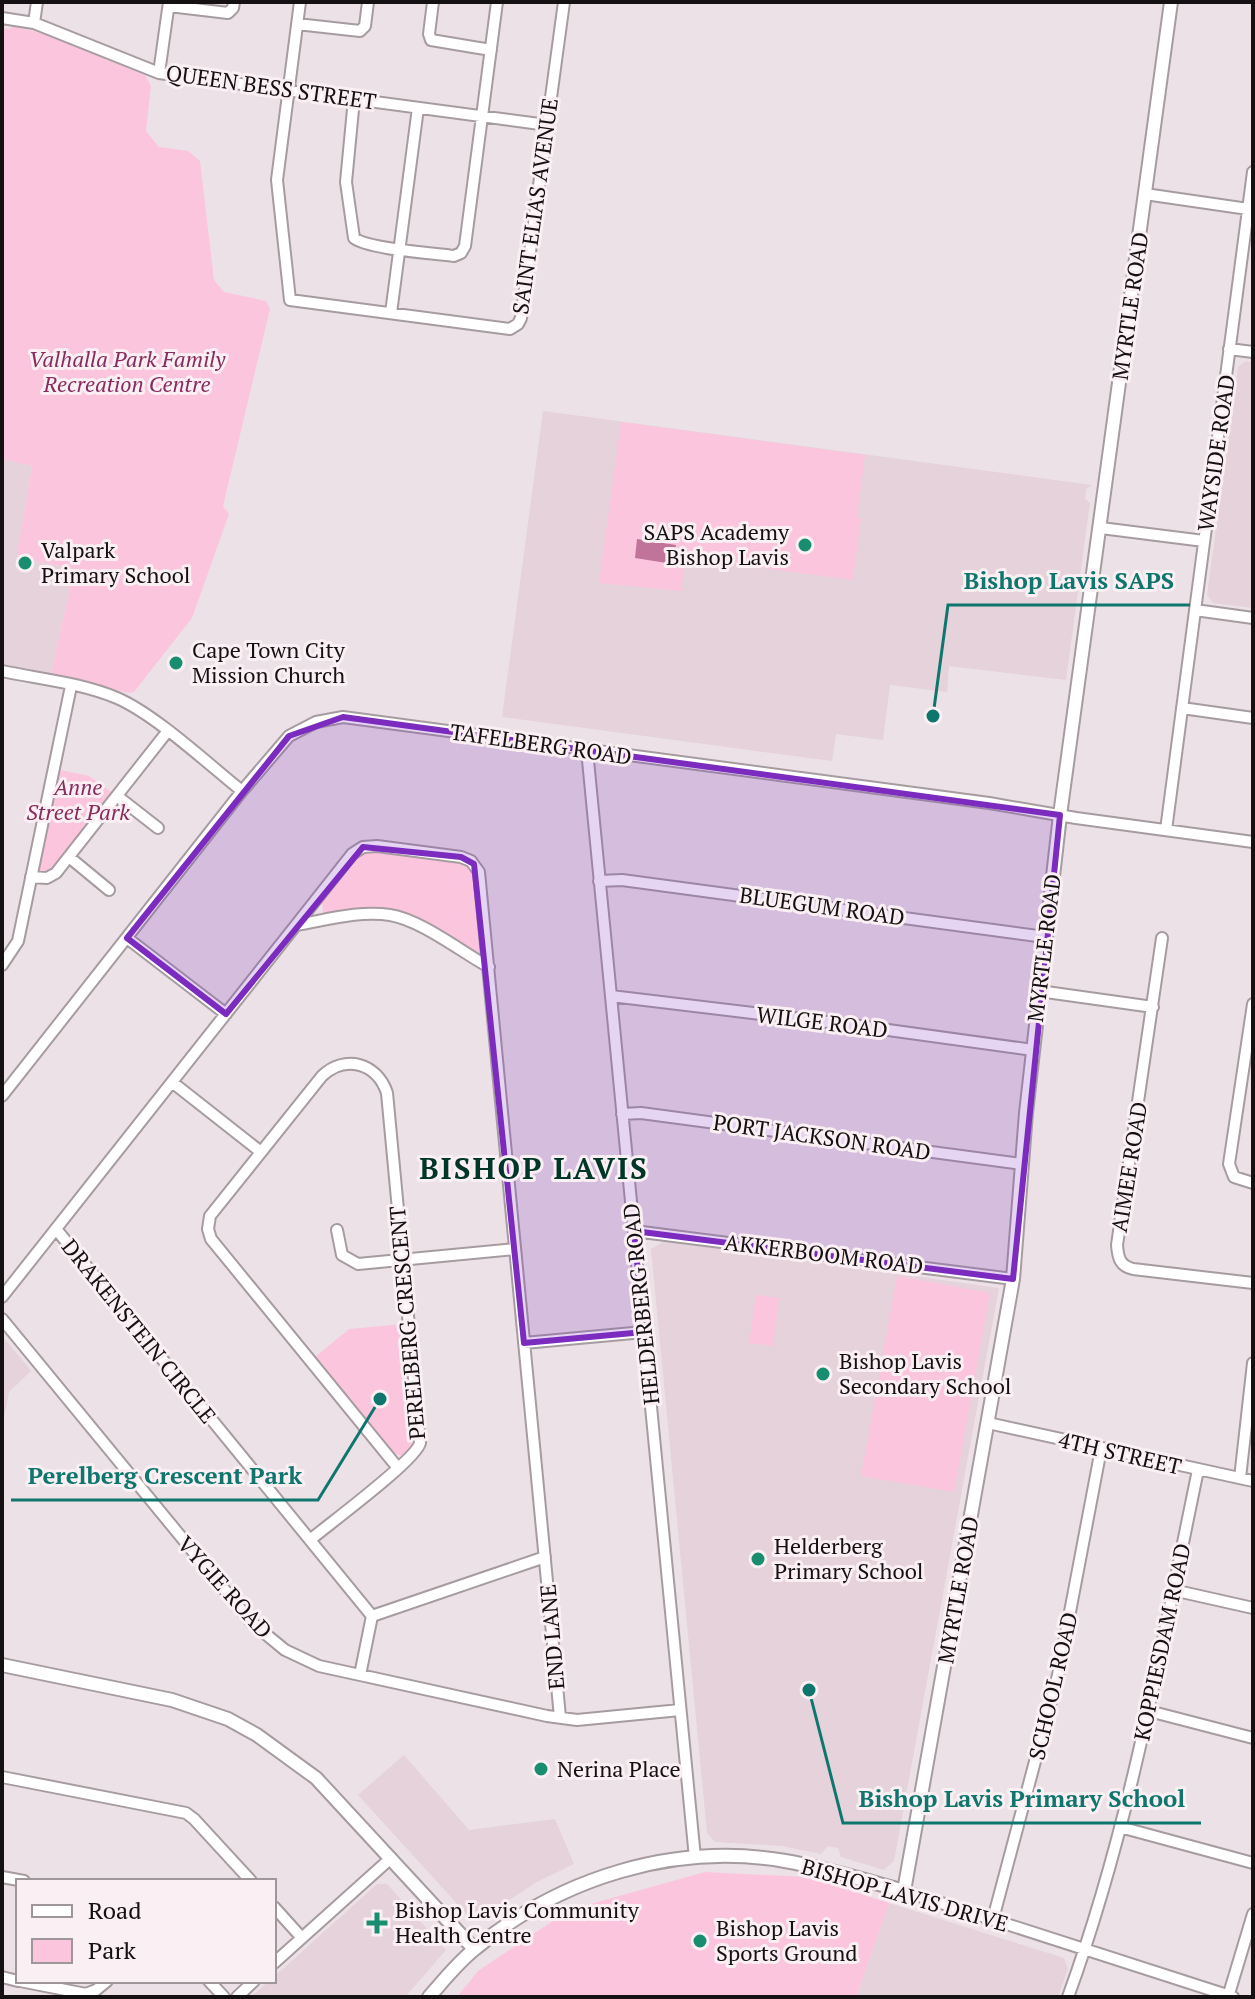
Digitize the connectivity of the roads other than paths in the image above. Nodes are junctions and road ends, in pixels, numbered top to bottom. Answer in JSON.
{"nodes":[{"id":1,"x":37,"y":2,"type":"edge"},
{"id":2,"x":234,"y":2,"type":"edge"},
{"id":3,"x":300,"y":2,"type":"edge"},
{"id":4,"x":368,"y":2,"type":"edge"},
{"id":5,"x":433,"y":2,"type":"edge"},
{"id":6,"x":497,"y":2,"type":"edge"},
{"id":7,"x":564,"y":2,"type":"edge"},
{"id":8,"x":1171,"y":2,"type":"edge"},
{"id":9,"x":169,"y":4,"type":"edge"},
{"id":10,"x":2,"y":18,"type":"edge"},
{"id":11,"x":34,"y":23,"type":"junction"},
{"id":12,"x":297,"y":24,"type":"junction"},
{"id":13,"x":491,"y":50,"type":"junction"},
{"id":14,"x":159,"y":73,"type":"junction"},
{"id":15,"x":288,"y":90,"type":"junction"},
{"id":16,"x":354,"y":99,"type":"junction"},
{"id":17,"x":418,"y":108,"type":"junction"},
{"id":18,"x":482,"y":116,"type":"junction"},
{"id":19,"x":547,"y":125,"type":"junction"},
{"id":20,"x":1253,"y":172,"type":"edge"},
{"id":21,"x":1145,"y":194,"type":"junction"},
{"id":22,"x":1248,"y":209,"type":"junction"},
{"id":23,"x":400,"y":249,"type":"junction"},
{"id":24,"x":391,"y":313,"type":"junction"},
{"id":25,"x":1229,"y":349,"type":"junction"},
{"id":26,"x":1253,"y":352,"type":"edge"},
{"id":27,"x":1101,"y":528,"type":"junction"},
{"id":28,"x":1204,"y":541,"type":"junction"},
{"id":29,"x":1195,"y":610,"type":"junction"},
{"id":30,"x":1253,"y":618,"type":"edge"},
{"id":31,"x":2,"y":671,"type":"edge"},
{"id":32,"x":71,"y":686,"type":"junction"},
{"id":33,"x":1182,"y":708,"type":"junction"},
{"id":34,"x":1253,"y":718,"type":"edge"},
{"id":35,"x":167,"y":732,"type":"junction"},
{"id":36,"x":587,"y":750,"type":"junction"},
{"id":37,"x":242,"y":791,"type":"junction"},
{"id":38,"x":117,"y":796,"type":"junction"},
{"id":39,"x":1060,"y":815,"type":"junction"},
{"id":40,"x":158,"y":828,"type":"dead end"},
{"id":41,"x":1166,"y":830,"type":"junction"},
{"id":42,"x":1253,"y":842,"type":"edge"},
{"id":43,"x":69,"y":857,"type":"junction"},
{"id":44,"x":31,"y":877,"type":"junction"},
{"id":45,"x":599,"y":881,"type":"junction"},
{"id":46,"x":109,"y":890,"type":"dead end"},
{"id":47,"x":296,"y":925,"type":"junction"},
{"id":48,"x":1045,"y":937,"type":"junction"},
{"id":49,"x":127,"y":938,"type":"junction"},
{"id":50,"x":1162,"y":938,"type":"dead end"},
{"id":51,"x":4,"y":958,"type":"edge"},
{"id":52,"x":489,"y":967,"type":"junction"},
{"id":53,"x":1039,"y":991,"type":"junction"},
{"id":54,"x":611,"y":996,"type":"junction"},
{"id":55,"x":1253,"y":1004,"type":"edge"},
{"id":56,"x":1153,"y":1007,"type":"junction"},
{"id":57,"x":226,"y":1014,"type":"junction"},
{"id":58,"x":1033,"y":1050,"type":"junction"},
{"id":59,"x":1248,"y":1078,"type":"edge"},
{"id":60,"x":172,"y":1082,"type":"junction"},
{"id":61,"x":2,"y":1096,"type":"edge"},
{"id":62,"x":622,"y":1114,"type":"junction"},
{"id":63,"x":261,"y":1152,"type":"junction"},
{"id":64,"x":1022,"y":1164,"type":"junction"},
{"id":65,"x":1253,"y":1183,"type":"edge"},
{"id":66,"x":56,"y":1229,"type":"junction"},
{"id":67,"x":337,"y":1230,"type":"dead end"},
{"id":68,"x":634,"y":1231,"type":"junction"},
{"id":69,"x":515,"y":1249,"type":"junction"},
{"id":70,"x":403,"y":1259,"type":"junction"},
{"id":71,"x":1013,"y":1279,"type":"junction"},
{"id":72,"x":1253,"y":1283,"type":"edge"},
{"id":73,"x":2,"y":1297,"type":"edge"},
{"id":74,"x":2,"y":1319,"type":"edge"},
{"id":75,"x":644,"y":1332,"type":"junction"},
{"id":76,"x":524,"y":1343,"type":"junction"},
{"id":77,"x":1253,"y":1363,"type":"edge"},
{"id":78,"x":988,"y":1423,"type":"junction"},
{"id":79,"x":1101,"y":1449,"type":"junction"},
{"id":80,"x":398,"y":1468,"type":"junction"},
{"id":81,"x":1198,"y":1470,"type":"junction"},
{"id":82,"x":1240,"y":1478,"type":"junction"},
{"id":83,"x":1253,"y":1481,"type":"edge"},
{"id":84,"x":310,"y":1540,"type":"junction"},
{"id":85,"x":545,"y":1557,"type":"junction"},
{"id":86,"x":1173,"y":1590,"type":"junction"},
{"id":87,"x":1253,"y":1608,"type":"edge"},
{"id":88,"x":372,"y":1616,"type":"junction"},
{"id":89,"x":2,"y":1665,"type":"edge"},
{"id":90,"x":360,"y":1675,"type":"junction"},
{"id":91,"x":680,"y":1710,"type":"junction"},
{"id":92,"x":1149,"y":1711,"type":"junction"},
{"id":93,"x":560,"y":1717,"type":"junction"},
{"id":94,"x":1253,"y":1738,"type":"edge"},
{"id":95,"x":2,"y":1777,"type":"edge"},
{"id":96,"x":1120,"y":1827,"type":"junction"},
{"id":97,"x":391,"y":1858,"type":"junction"},
{"id":98,"x":695,"y":1858,"type":"junction"},
{"id":99,"x":1253,"y":1863,"type":"edge"},
{"id":100,"x":249,"y":1879,"type":"edge"},
{"id":101,"x":904,"y":1891,"type":"junction"},
{"id":102,"x":276,"y":1909,"type":"edge"},
{"id":103,"x":1253,"y":1914,"type":"edge"},
{"id":104,"x":993,"y":1919,"type":"junction"},
{"id":105,"x":302,"y":1938,"type":"junction"},
{"id":106,"x":474,"y":1949,"type":"junction"},
{"id":107,"x":1085,"y":1950,"type":"junction"},
{"id":108,"x":276,"y":1961,"type":"edge"},
{"id":109,"x":29,"y":1983,"type":"edge"},
{"id":110,"x":104,"y":1983,"type":"edge"},
{"id":111,"x":252,"y":1983,"type":"edge"},
{"id":112,"x":1230,"y":1996,"type":"edge"},
{"id":113,"x":237,"y":1997,"type":"edge"},
{"id":114,"x":429,"y":1997,"type":"edge"},
{"id":115,"x":1068,"y":1997,"type":"edge"}],
"edges":[{"from":1,"to":11,"type":"street"},
{"from":2,"to":9,"type":"street"},
{"from":3,"to":12,"type":"street"},
{"from":4,"to":12,"type":"street"},
{"from":5,"to":13,"type":"street"},
{"from":6,"to":13,"type":"street"},
{"from":7,"to":19,"type":"street","name":"SAINT ELIAS AVENUE"},
{"from":8,"to":21,"type":"street","name":"MYRTLE ROAD"},
{"from":9,"to":14,"type":"street"},
{"from":10,"to":11,"type":"street","name":"QUEEN BESS STREET"},
{"from":11,"to":14,"type":"street","name":"QUEEN BESS STREET"},
{"from":12,"to":15,"type":"street"},
{"from":13,"to":18,"type":"street"},
{"from":14,"to":15,"type":"street","name":"QUEEN BESS STREET"},
{"from":15,"to":16,"type":"street","name":"QUEEN BESS STREET"},
{"from":15,"to":24,"type":"street","name":"SAINT ELIAS AVENUE"},
{"from":16,"to":17,"type":"street","name":"QUEEN BESS STREET"},
{"from":16,"to":23,"type":"street"},
{"from":17,"to":18,"type":"street","name":"QUEEN BESS STREET"},
{"from":17,"to":23,"type":"street"},
{"from":18,"to":19,"type":"street","name":"QUEEN BESS STREET"},
{"from":18,"to":23,"type":"street"},
{"from":19,"to":24,"type":"street","name":"SAINT ELIAS AVENUE"},
{"from":20,"to":22,"type":"street","name":"WAYSIDE ROAD"},
{"from":21,"to":22,"type":"street"},
{"from":21,"to":27,"type":"street","name":"MYRTLE ROAD"},
{"from":22,"to":25,"type":"street","name":"WAYSIDE ROAD"},
{"from":23,"to":24,"type":"street"},
{"from":25,"to":26,"type":"street"},
{"from":25,"to":28,"type":"street","name":"WAYSIDE ROAD"},
{"from":27,"to":28,"type":"street"},
{"from":27,"to":39,"type":"street","name":"MYRTLE ROAD"},
{"from":28,"to":29,"type":"street","name":"WAYSIDE ROAD"},
{"from":29,"to":30,"type":"street"},
{"from":29,"to":33,"type":"street","name":"WAYSIDE ROAD"},
{"from":31,"to":32,"type":"street"},
{"from":32,"to":35,"type":"street"},
{"from":32,"to":44,"type":"street"},
{"from":33,"to":34,"type":"street"},
{"from":33,"to":41,"type":"street","name":"WAYSIDE ROAD"},
{"from":35,"to":37,"type":"street"},
{"from":35,"to":38,"type":"street"},
{"from":36,"to":37,"type":"street","name":"TAFELBERG ROAD"},
{"from":36,"to":39,"type":"street","name":"TAFELBERG ROAD"},
{"from":36,"to":45,"type":"street","name":"HELDERBERG ROAD"},
{"from":37,"to":49,"type":"street","name":"TAFELBERG ROAD"},
{"from":38,"to":40,"type":"street"},
{"from":38,"to":43,"type":"street"},
{"from":39,"to":41,"type":"street","name":"TAFELBERG ROAD"},
{"from":39,"to":48,"type":"street","name":"MYRTLE ROAD"},
{"from":41,"to":42,"type":"street","name":"TAFELBERG ROAD"},
{"from":43,"to":44,"type":"street"},
{"from":43,"to":46,"type":"street"},
{"from":44,"to":51,"type":"street"},
{"from":45,"to":48,"type":"street","name":"BLUEGUM ROAD"},
{"from":45,"to":54,"type":"street","name":"HELDERBERG ROAD"},
{"from":47,"to":52,"type":"street"},
{"from":47,"to":52,"type":"street","name":"DRAKENSTEIN CIRCLE"},
{"from":47,"to":57,"type":"street","name":"DRAKENSTEIN CIRCLE"},
{"from":48,"to":53,"type":"street","name":"MYRTLE ROAD"},
{"from":49,"to":57,"type":"street"},
{"from":49,"to":61,"type":"street","name":"TAFELBERG ROAD"},
{"from":50,"to":56,"type":"street","name":"AIMEE ROAD"},
{"from":52,"to":69,"type":"street","name":"DRAKENSTEIN CIRCLE"},
{"from":53,"to":56,"type":"street"},
{"from":53,"to":58,"type":"street","name":"MYRTLE ROAD"},
{"from":54,"to":58,"type":"street","name":"WILGE ROAD"},
{"from":54,"to":62,"type":"street","name":"HELDERBERG ROAD"},
{"from":55,"to":59,"type":"street"},
{"from":56,"to":72,"type":"street","name":"AIMEE ROAD"},
{"from":57,"to":60,"type":"street","name":"DRAKENSTEIN CIRCLE"},
{"from":58,"to":64,"type":"street","name":"MYRTLE ROAD"},
{"from":59,"to":65,"type":"street"},
{"from":60,"to":63,"type":"street"},
{"from":60,"to":66,"type":"street","name":"DRAKENSTEIN CIRCLE"},
{"from":62,"to":64,"type":"street","name":"PORT JACKSON ROAD"},
{"from":62,"to":68,"type":"street","name":"HELDERBERG ROAD"},
{"from":63,"to":70,"type":"street","name":"PERELBERG CRESCENT"},
{"from":63,"to":80,"type":"street","name":"PERELBERG CRESCENT"},
{"from":64,"to":71,"type":"street","name":"MYRTLE ROAD"},
{"from":66,"to":73,"type":"street"},
{"from":66,"to":84,"type":"street","name":"DRAKENSTEIN CIRCLE"},
{"from":67,"to":70,"type":"street"},
{"from":68,"to":71,"type":"street","name":"AKKERBOOM ROAD"},
{"from":68,"to":75,"type":"street","name":"HELDERBERG ROAD"},
{"from":69,"to":70,"type":"street"},
{"from":69,"to":76,"type":"street","name":"DRAKENSTEIN CIRCLE"},
{"from":70,"to":80,"type":"street","name":"PERELBERG CRESCENT"},
{"from":71,"to":78,"type":"street","name":"MYRTLE ROAD"},
{"from":74,"to":90,"type":"street","name":"VYGIE ROAD"},
{"from":75,"to":76,"type":"street"},
{"from":75,"to":91,"type":"street","name":"HELDERBERG ROAD"},
{"from":76,"to":85,"type":"street","name":"DRAKENSTEIN CIRCLE"},
{"from":77,"to":82,"type":"street"},
{"from":78,"to":79,"type":"street","name":"4TH STREET"},
{"from":78,"to":101,"type":"street","name":"MYRTLE ROAD"},
{"from":79,"to":81,"type":"street","name":"4TH STREET"},
{"from":79,"to":104,"type":"street","name":"SCHOOL ROAD"},
{"from":80,"to":84,"type":"street"},
{"from":81,"to":82,"type":"street","name":"4TH STREET"},
{"from":81,"to":86,"type":"street","name":"KOPPIESDAM ROAD"},
{"from":82,"to":83,"type":"street","name":"4TH STREET"},
{"from":84,"to":88,"type":"street","name":"DRAKENSTEIN CIRCLE"},
{"from":85,"to":88,"type":"street"},
{"from":85,"to":93,"type":"street","name":"END LANE"},
{"from":86,"to":87,"type":"street"},
{"from":86,"to":92,"type":"street","name":"KOPPIESDAM ROAD"},
{"from":88,"to":90,"type":"street"},
{"from":89,"to":97,"type":"street"},
{"from":90,"to":93,"type":"street","name":"VYGIE ROAD"},
{"from":91,"to":93,"type":"street","name":"VYGIE ROAD"},
{"from":91,"to":98,"type":"street","name":"HELDERBERG ROAD"},
{"from":92,"to":94,"type":"street"},
{"from":92,"to":96,"type":"street","name":"KOPPIESDAM ROAD"},
{"from":95,"to":100,"type":"street"},
{"from":96,"to":99,"type":"street"},
{"from":96,"to":107,"type":"street","name":"KOPPIESDAM ROAD"},
{"from":97,"to":105,"type":"street"},
{"from":97,"to":106,"type":"street"},
{"from":98,"to":101,"type":"street","name":"BISHOP LAVIS DRIVE"},
{"from":98,"to":106,"type":"street","name":"BISHOP LAVIS DRIVE"},
{"from":101,"to":104,"type":"street","name":"BISHOP LAVIS DRIVE"},
{"from":102,"to":105,"type":"street"},
{"from":103,"to":112,"type":"street"},
{"from":104,"to":107,"type":"street","name":"BISHOP LAVIS DRIVE"},
{"from":105,"to":108,"type":"street"},
{"from":106,"to":114,"type":"street","name":"BISHOP LAVIS DRIVE"},
{"from":107,"to":112,"type":"street","name":"BISHOP LAVIS DRIVE"},
{"from":107,"to":115,"type":"street","name":"KOPPIESDAM ROAD"},
{"from":109,"to":110,"type":"street"},
{"from":111,"to":113,"type":"street"}]}
